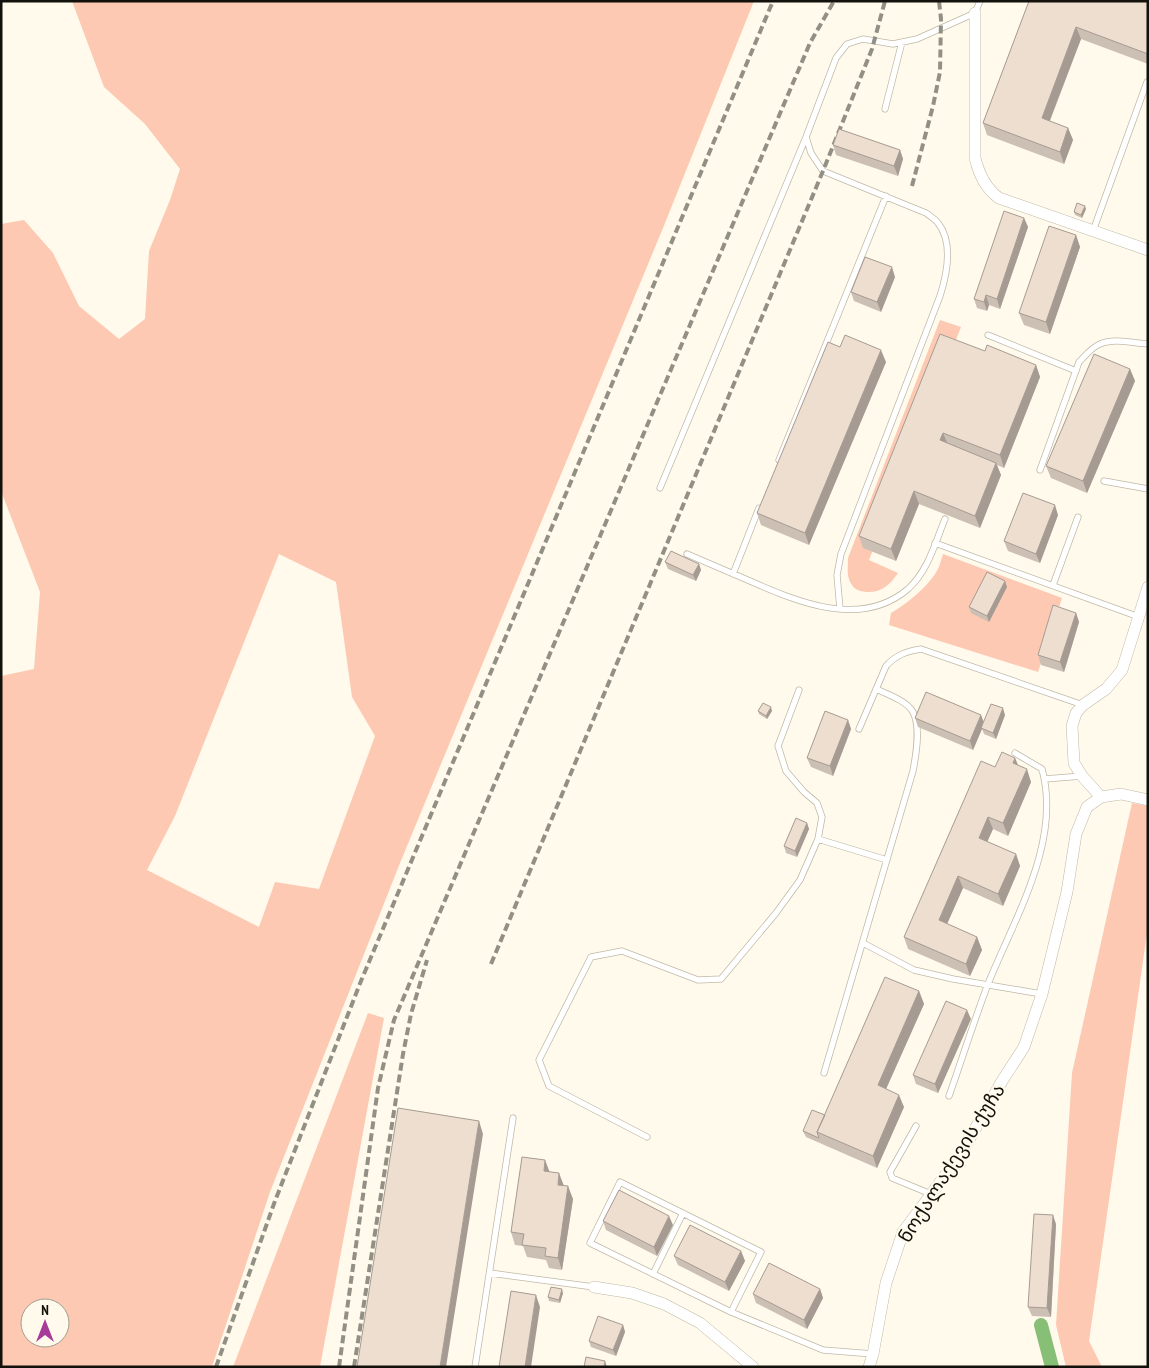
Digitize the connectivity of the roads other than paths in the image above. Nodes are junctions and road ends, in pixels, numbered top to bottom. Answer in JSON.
{"nodes":[{"id":1,"x":980,"y":1,"type":"edge"},
{"id":2,"x":975,"y":13,"type":"junction"},
{"id":3,"x":902,"y":42,"type":"junction"},
{"id":4,"x":1147,"y":82,"type":"edge"},
{"id":5,"x":885,"y":109,"type":"dead end"},
{"id":6,"x":806,"y":137,"type":"junction"},
{"id":7,"x":886,"y":196,"type":"junction"},
{"id":8,"x":1093,"y":231,"type":"junction"},
{"id":9,"x":1148,"y":250,"type":"edge"},
{"id":10,"x":988,"y":335,"type":"dead end"},
{"id":11,"x":1148,"y":344,"type":"edge"},
{"id":12,"x":1076,"y":371,"type":"junction"},
{"id":13,"x":778,"y":463,"type":"edge"},
{"id":14,"x":1040,"y":470,"type":"dead end"},
{"id":15,"x":1104,"y":481,"type":"dead end"},
{"id":16,"x":660,"y":488,"type":"dead end"},
{"id":17,"x":1148,"y":489,"type":"edge"},
{"id":18,"x":762,"y":500,"type":"edge"},
{"id":19,"x":1078,"y":518,"type":"dead end"},
{"id":20,"x":945,"y":519,"type":"edge"},
{"id":21,"x":935,"y":543,"type":"junction"},
{"id":22,"x":687,"y":554,"type":"dead end"},
{"id":23,"x":732,"y":574,"type":"junction"},
{"id":24,"x":1053,"y":585,"type":"junction"},
{"id":25,"x":1148,"y":587,"type":"edge"},
{"id":26,"x":840,"y":609,"type":"junction"},
{"id":27,"x":1139,"y":616,"type":"junction"},
{"id":28,"x":876,"y":689,"type":"junction"},
{"id":29,"x":799,"y":690,"type":"dead end"},
{"id":30,"x":1083,"y":705,"type":"junction"},
{"id":31,"x":859,"y":728,"type":"dead end"},
{"id":32,"x":1015,"y":753,"type":"dead end"},
{"id":33,"x":1082,"y":776,"type":"junction"},
{"id":34,"x":1045,"y":779,"type":"junction"},
{"id":35,"x":1101,"y":797,"type":"junction"},
{"id":36,"x":1148,"y":800,"type":"edge"},
{"id":37,"x":818,"y":838,"type":"junction"},
{"id":38,"x":887,"y":860,"type":"junction"},
{"id":39,"x":863,"y":943,"type":"junction"},
{"id":40,"x":988,"y":985,"type":"junction"},
{"id":41,"x":1042,"y":994,"type":"junction"},
{"id":42,"x":824,"y":1073,"type":"dead end"},
{"id":43,"x":949,"y":1096,"type":"dead end"},
{"id":44,"x":513,"y":1118,"type":"dead end"},
{"id":45,"x":916,"y":1126,"type":"dead end"},
{"id":46,"x":647,"y":1137,"type":"dead end"},
{"id":47,"x":931,"y":1194,"type":"junction"},
{"id":48,"x":683,"y":1213,"type":"junction"},
{"id":49,"x":490,"y":1273,"type":"junction"},
{"id":50,"x":653,"y":1274,"type":"junction"},
{"id":51,"x":594,"y":1288,"type":"joint"},
{"id":52,"x":731,"y":1312,"type":"junction"},
{"id":53,"x":873,"y":1354,"type":"junction"},
{"id":54,"x":475,"y":1367,"type":"edge"},
{"id":55,"x":753,"y":1367,"type":"edge"},
{"id":56,"x":869,"y":1367,"type":"edge"}],
"edges":[{"from":1,"to":2,"type":"lane"},
{"from":2,"to":3,"type":"lane"},
{"from":2,"to":8,"type":"street"},
{"from":3,"to":5,"type":"lane"},
{"from":3,"to":6,"type":"lane"},
{"from":4,"to":8,"type":"lane"},
{"from":6,"to":7,"type":"lane"},
{"from":6,"to":16,"type":"lane"},
{"from":7,"to":13,"type":"lane"},
{"from":7,"to":26,"type":"lane"},
{"from":8,"to":9,"type":"street"},
{"from":10,"to":12,"type":"lane"},
{"from":11,"to":12,"type":"lane"},
{"from":12,"to":14,"type":"lane"},
{"from":15,"to":17,"type":"lane"},
{"from":18,"to":23,"type":"lane"},
{"from":19,"to":24,"type":"lane"},
{"from":20,"to":21,"type":"lane"},
{"from":21,"to":24,"type":"lane"},
{"from":21,"to":26,"type":"lane"},
{"from":22,"to":23,"type":"lane"},
{"from":23,"to":26,"type":"lane"},
{"from":24,"to":27,"type":"lane"},
{"from":25,"to":27,"type":"street"},
{"from":27,"to":30,"type":"street"},
{"from":28,"to":30,"type":"lane"},
{"from":28,"to":31,"type":"lane"},
{"from":28,"to":38,"type":"lane"},
{"from":29,"to":37,"type":"lane"},
{"from":30,"to":33,"type":"street"},
{"from":32,"to":34,"type":"lane"},
{"from":33,"to":34,"type":"lane"},
{"from":33,"to":35,"type":"street"},
{"from":34,"to":40,"type":"lane"},
{"from":35,"to":36,"type":"street"},
{"from":35,"to":41,"type":"street","name":"ნოქალაქევის ქუჩა"},
{"from":37,"to":38,"type":"lane"},
{"from":37,"to":46,"type":"lane"},
{"from":38,"to":39,"type":"lane"},
{"from":39,"to":40,"type":"lane"},
{"from":39,"to":42,"type":"lane"},
{"from":40,"to":41,"type":"lane"},
{"from":40,"to":43,"type":"lane"},
{"from":41,"to":47,"type":"street","name":"ნოქალაქევის ქუჩა"},
{"from":44,"to":49,"type":"lane"},
{"from":45,"to":47,"type":"lane"},
{"from":47,"to":53,"type":"street","name":"ნოქალაქევის ქუჩა"},
{"from":48,"to":50,"type":"lane"},
{"from":48,"to":50,"type":"lane"},
{"from":48,"to":52,"type":"lane"},
{"from":49,"to":51,"type":"lane"},
{"from":49,"to":54,"type":"lane"},
{"from":50,"to":52,"type":"lane"},
{"from":51,"to":55,"type":"street"},
{"from":52,"to":53,"type":"lane"},
{"from":53,"to":56,"type":"street","name":"ნოქალაქევის ქუჩა"}]}
